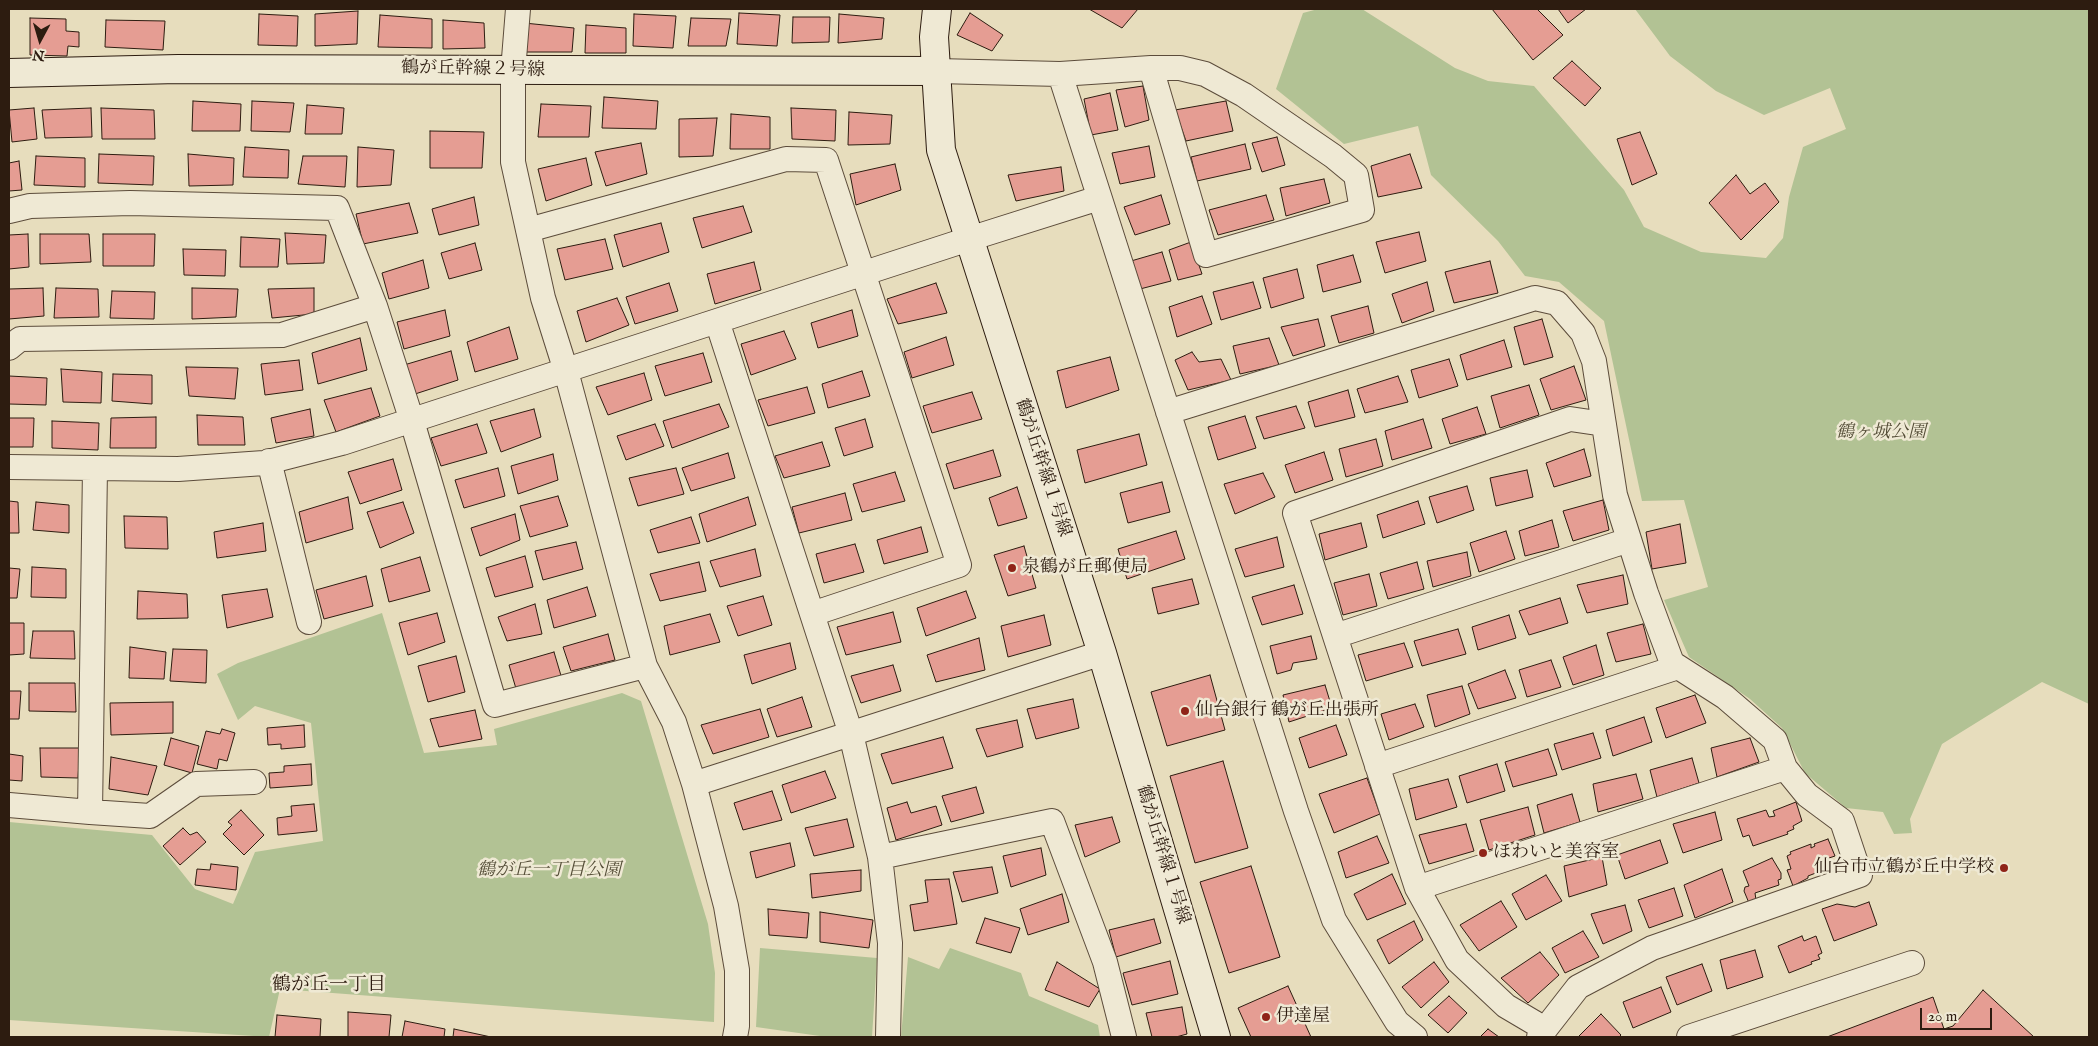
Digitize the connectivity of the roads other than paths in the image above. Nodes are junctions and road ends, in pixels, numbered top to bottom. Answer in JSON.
{"nodes":[{"id":1,"x":518,"y":9,"type":"edge"},
{"id":2,"x":937,"y":9,"type":"edge"},
{"id":3,"x":1151,"y":68,"type":"junction"},
{"id":4,"x":513,"y":71,"type":"junction"},
{"id":5,"x":936,"y":71,"type":"junction"},
{"id":6,"x":9,"y":74,"type":"edge"},
{"id":7,"x":1060,"y":74,"type":"junction"},
{"id":8,"x":1099,"y":198,"type":"junction"},
{"id":9,"x":9,"y":211,"type":"edge"},
{"id":10,"x":528,"y":230,"type":"junction"},
{"id":11,"x":969,"y":239,"type":"junction"},
{"id":12,"x":863,"y":274,"type":"junction"},
{"id":13,"x":374,"y":306,"type":"junction"},
{"id":14,"x":716,"y":322,"type":"junction"},
{"id":15,"x":9,"y":348,"type":"edge"},
{"id":16,"x":566,"y":371,"type":"junction"},
{"id":17,"x":1168,"y":412,"type":"junction"},
{"id":18,"x":412,"y":421,"type":"junction"},
{"id":19,"x":1604,"y":424,"type":"junction"},
{"id":20,"x":270,"y":461,"type":"junction"},
{"id":21,"x":9,"y":468,"type":"edge"},
{"id":22,"x":95,"y":468,"type":"junction"},
{"id":23,"x":1629,"y":540,"type":"junction"},
{"id":24,"x":812,"y":614,"type":"junction"},
{"id":25,"x":309,"y":622,"type":"dead end"},
{"id":26,"x":1335,"y":636,"type":"junction"},
{"id":27,"x":1102,"y":653,"type":"junction"},
{"id":28,"x":645,"y":666,"type":"junction"},
{"id":29,"x":1678,"y":667,"type":"junction"},
{"id":30,"x":851,"y":734,"type":"junction"},
{"id":31,"x":1377,"y":766,"type":"junction"},
{"id":32,"x":1785,"y":768,"type":"junction"},
{"id":33,"x":254,"y":782,"type":"dead end"},
{"id":34,"x":694,"y":784,"type":"junction"},
{"id":35,"x":9,"y":804,"type":"edge"},
{"id":36,"x":90,"y":812,"type":"junction"},
{"id":37,"x":880,"y":857,"type":"junction"},
{"id":38,"x":1417,"y":888,"type":"junction"},
{"id":39,"x":1912,"y":963,"type":"dead end"},
{"id":40,"x":1542,"y":1033,"type":"edge"},
{"id":41,"x":735,"y":1037,"type":"edge"},
{"id":42,"x":888,"y":1037,"type":"edge"},
{"id":43,"x":1124,"y":1037,"type":"edge"},
{"id":44,"x":1216,"y":1037,"type":"edge"},
{"id":45,"x":1415,"y":1037,"type":"edge"},
{"id":46,"x":1688,"y":1037,"type":"edge"}],
"edges":[{"from":1,"to":4,"type":"street"},
{"from":2,"to":5,"type":"street","name":"鶴が丘幹線１号線"},
{"from":3,"to":3,"type":"street"},
{"from":3,"to":7,"type":"street"},
{"from":4,"to":5,"type":"street","name":"鶴が丘幹線２号線"},
{"from":4,"to":6,"type":"street","name":"鶴が丘幹線２号線"},
{"from":4,"to":10,"type":"street"},
{"from":5,"to":7,"type":"street"},
{"from":5,"to":11,"type":"street","name":"鶴が丘幹線１号線"},
{"from":7,"to":8,"type":"street"},
{"from":8,"to":11,"type":"street"},
{"from":8,"to":17,"type":"street"},
{"from":9,"to":13,"type":"street"},
{"from":10,"to":12,"type":"street"},
{"from":10,"to":16,"type":"street"},
{"from":11,"to":12,"type":"street"},
{"from":11,"to":27,"type":"street","name":"鶴が丘幹線１号線"},
{"from":12,"to":14,"type":"street"},
{"from":12,"to":24,"type":"street"},
{"from":13,"to":15,"type":"street"},
{"from":13,"to":18,"type":"street"},
{"from":14,"to":16,"type":"street"},
{"from":14,"to":24,"type":"street"},
{"from":16,"to":18,"type":"street"},
{"from":16,"to":28,"type":"street"},
{"from":17,"to":19,"type":"street"},
{"from":17,"to":45,"type":"street"},
{"from":18,"to":20,"type":"street"},
{"from":18,"to":28,"type":"street"},
{"from":19,"to":23,"type":"street"},
{"from":19,"to":26,"type":"street"},
{"from":20,"to":22,"type":"street"},
{"from":20,"to":25,"type":"street"},
{"from":21,"to":22,"type":"street"},
{"from":22,"to":36,"type":"street"},
{"from":23,"to":26,"type":"street"},
{"from":23,"to":29,"type":"street"},
{"from":24,"to":30,"type":"street"},
{"from":26,"to":31,"type":"street"},
{"from":27,"to":30,"type":"street"},
{"from":27,"to":44,"type":"street","name":"鶴が丘幹線１号線"},
{"from":28,"to":34,"type":"street"},
{"from":29,"to":31,"type":"street"},
{"from":29,"to":32,"type":"street"},
{"from":30,"to":34,"type":"street"},
{"from":30,"to":37,"type":"street"},
{"from":31,"to":38,"type":"street"},
{"from":32,"to":38,"type":"street"},
{"from":32,"to":40,"type":"street"},
{"from":33,"to":36,"type":"street"},
{"from":34,"to":41,"type":"street"},
{"from":35,"to":36,"type":"street"},
{"from":37,"to":42,"type":"street"},
{"from":37,"to":43,"type":"street"},
{"from":38,"to":40,"type":"street"},
{"from":39,"to":46,"type":"street"}]}
